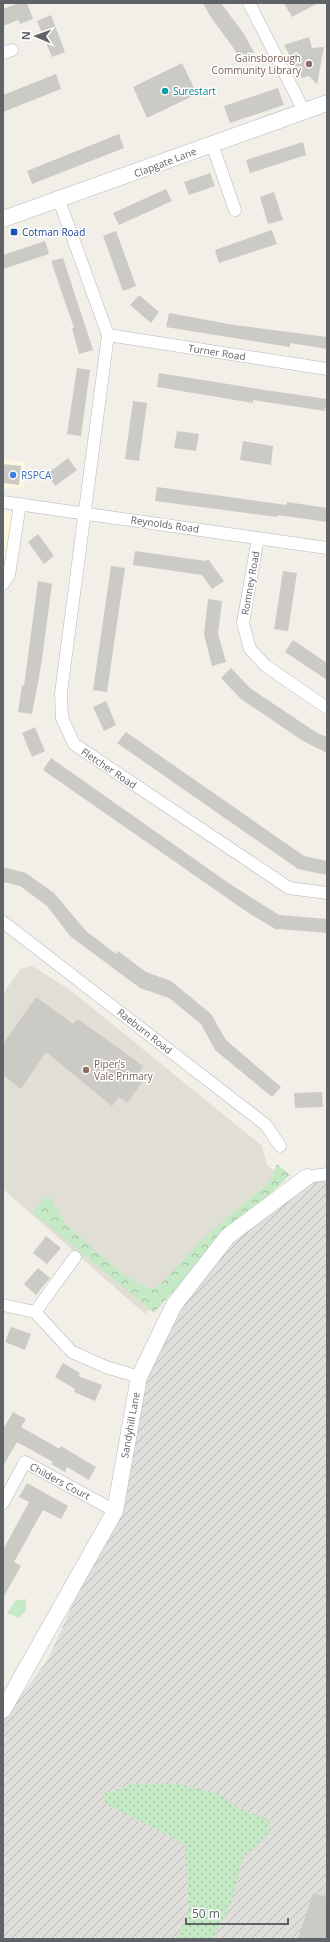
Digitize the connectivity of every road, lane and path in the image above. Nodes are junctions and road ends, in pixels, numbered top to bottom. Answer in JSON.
{"nodes":[{"id":1,"x":249,"y":3,"type":"edge"},
{"id":2,"x":327,"y":103,"type":"edge"},
{"id":3,"x":304,"y":111,"type":"junction"},
{"id":4,"x":212,"y":144,"type":"junction"},
{"id":5,"x":59,"y":200,"type":"junction"},
{"id":6,"x":235,"y":210,"type":"dead end"},
{"id":7,"x":3,"y":219,"type":"edge"},
{"id":8,"x":108,"y":335,"type":"junction"},
{"id":9,"x":327,"y":369,"type":"edge"},
{"id":10,"x":3,"y":502,"type":"edge"},
{"id":11,"x":20,"y":504,"type":"junction"},
{"id":12,"x":85,"y":513,"type":"junction"},
{"id":13,"x":258,"y":538,"type":"junction"},
{"id":14,"x":327,"y":548,"type":"edge"},
{"id":15,"x":3,"y":584,"type":"edge"},
{"id":16,"x":327,"y":708,"type":"edge"},
{"id":17,"x":327,"y":893,"type":"edge"},
{"id":18,"x":3,"y":922,"type":"edge"},
{"id":19,"x":280,"y":1146,"type":"dead end"},
{"id":20,"x":327,"y":1174,"type":"edge"},
{"id":21,"x":307,"y":1177,"type":"joint"},
{"id":22,"x":76,"y":1257,"type":"dead end"},
{"id":23,"x":3,"y":1305,"type":"edge"},
{"id":24,"x":35,"y":1312,"type":"junction"},
{"id":25,"x":139,"y":1377,"type":"junction"},
{"id":26,"x":3,"y":1503,"type":"edge"},
{"id":27,"x":115,"y":1511,"type":"junction"},
{"id":28,"x":3,"y":1710,"type":"edge"}],
"edges":[{"from":1,"to":3,"type":"street"},
{"from":2,"to":3,"type":"street","name":"Clapgate Lane"},
{"from":3,"to":4,"type":"street","name":"Clapgate Lane"},
{"from":4,"to":5,"type":"street","name":"Clapgate Lane"},
{"from":4,"to":6,"type":"street"},
{"from":5,"to":7,"type":"street","name":"Clapgate Lane"},
{"from":5,"to":8,"type":"street"},
{"from":8,"to":9,"type":"street","name":"Turner Road"},
{"from":8,"to":12,"type":"street"},
{"from":10,"to":11,"type":"street","name":"Reynolds Road"},
{"from":11,"to":12,"type":"street","name":"Reynolds Road"},
{"from":11,"to":15,"type":"street"},
{"from":12,"to":13,"type":"street","name":"Reynolds Road"},
{"from":12,"to":17,"type":"street","name":"Fletcher Road"},
{"from":13,"to":14,"type":"street","name":"Reynolds Road"},
{"from":13,"to":16,"type":"street","name":"Romney Road"},
{"from":18,"to":19,"type":"street","name":"Raeburn Road"},
{"from":20,"to":21,"type":"street"},
{"from":21,"to":25,"type":"street","name":"Sandyhill Lane"},
{"from":22,"to":24,"type":"street"},
{"from":23,"to":24,"type":"street"},
{"from":24,"to":25,"type":"street"},
{"from":25,"to":27,"type":"street","name":"Sandyhill Lane"},
{"from":26,"to":27,"type":"street","name":"Childers Court"},
{"from":27,"to":28,"type":"street","name":"Sandyhill Lane"}]}
